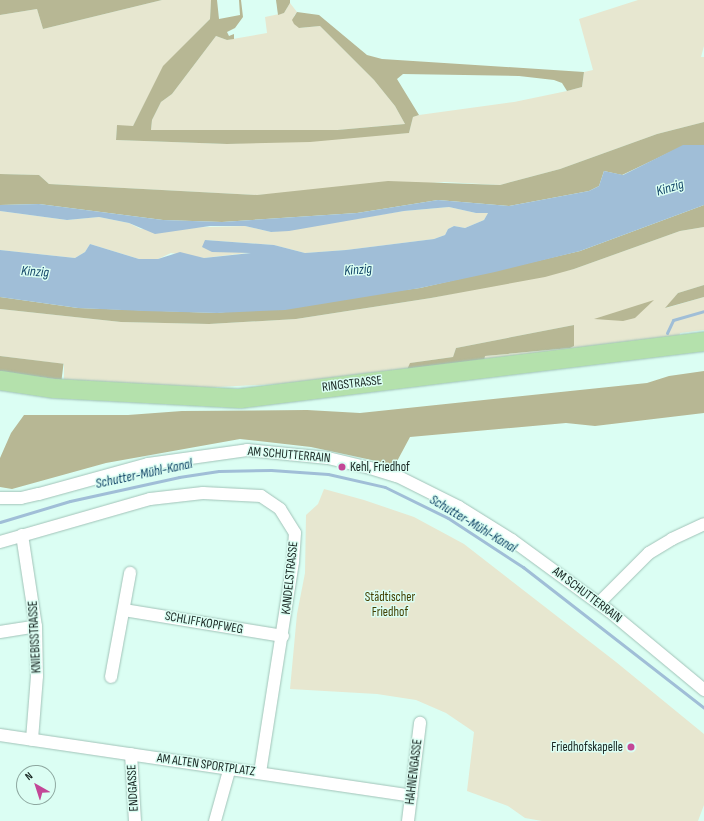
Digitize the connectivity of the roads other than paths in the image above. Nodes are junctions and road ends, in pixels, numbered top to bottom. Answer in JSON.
{"nodes":[{"id":1,"x":704,"y":341,"type":"edge"},
{"id":2,"x":0,"y":380,"type":"edge"},
{"id":3,"x":0,"y":498,"type":"edge"},
{"id":4,"x":704,"y":524,"type":"edge"},
{"id":5,"x":22,"y":535,"type":"junction"},
{"id":6,"x":0,"y":542,"type":"edge"},
{"id":7,"x":130,"y":573,"type":"dead end"},
{"id":8,"x":599,"y":603,"type":"junction"},
{"id":9,"x":124,"y":610,"type":"junction"},
{"id":10,"x":36,"y":626,"type":"junction"},
{"id":11,"x":0,"y":632,"type":"edge"},
{"id":12,"x":284,"y":636,"type":"junction"},
{"id":13,"x":111,"y":677,"type":"dead end"},
{"id":14,"x":704,"y":690,"type":"edge"},
{"id":15,"x":420,"y":723,"type":"dead end"},
{"id":16,"x":0,"y":735,"type":"edge"},
{"id":17,"x":32,"y":740,"type":"junction"},
{"id":18,"x":131,"y":754,"type":"junction"},
{"id":19,"x":229,"y":771,"type":"junction"},
{"id":20,"x":260,"y":772,"type":"junction"},
{"id":21,"x":412,"y":796,"type":"junction"},
{"id":22,"x":135,"y":821,"type":"edge"},
{"id":23,"x":215,"y":821,"type":"edge"},
{"id":24,"x":408,"y":821,"type":"edge"}],
"edges":[{"from":1,"to":2,"type":"main road","name":"RINGSTRASSE"},
{"from":3,"to":8,"type":"street","name":"AM SCHUTTERRAIN"},
{"from":4,"to":8,"type":"street"},
{"from":5,"to":6,"type":"street","name":"KANDELSTRASSE"},
{"from":5,"to":10,"type":"street","name":"KNIEBISSTRASSE"},
{"from":5,"to":12,"type":"street","name":"KANDELSTRASSE"},
{"from":7,"to":9,"type":"street"},
{"from":8,"to":14,"type":"street","name":"AM SCHUTTERRAIN"},
{"from":9,"to":12,"type":"street","name":"SCHLIFFKOPFWEG"},
{"from":9,"to":13,"type":"street"},
{"from":10,"to":11,"type":"street"},
{"from":10,"to":17,"type":"street","name":"KNIEBISSTRASSE"},
{"from":12,"to":20,"type":"street","name":"KANDELSTRASSE"},
{"from":15,"to":21,"type":"street","name":"HAHNENGASSE"},
{"from":16,"to":17,"type":"street","name":"AM ALTEN SPORTPLATZ"},
{"from":17,"to":18,"type":"street","name":"AM ALTEN SPORTPLATZ"},
{"from":18,"to":19,"type":"street","name":"AM ALTEN SPORTPLATZ"},
{"from":18,"to":22,"type":"street","name":"ENDGASSE"},
{"from":19,"to":20,"type":"street","name":"AM ALTEN SPORTPLATZ"},
{"from":19,"to":23,"type":"street"},
{"from":20,"to":21,"type":"street","name":"AM ALTEN SPORTPLATZ"},
{"from":21,"to":24,"type":"street","name":"HAHNENGASSE"}]}
